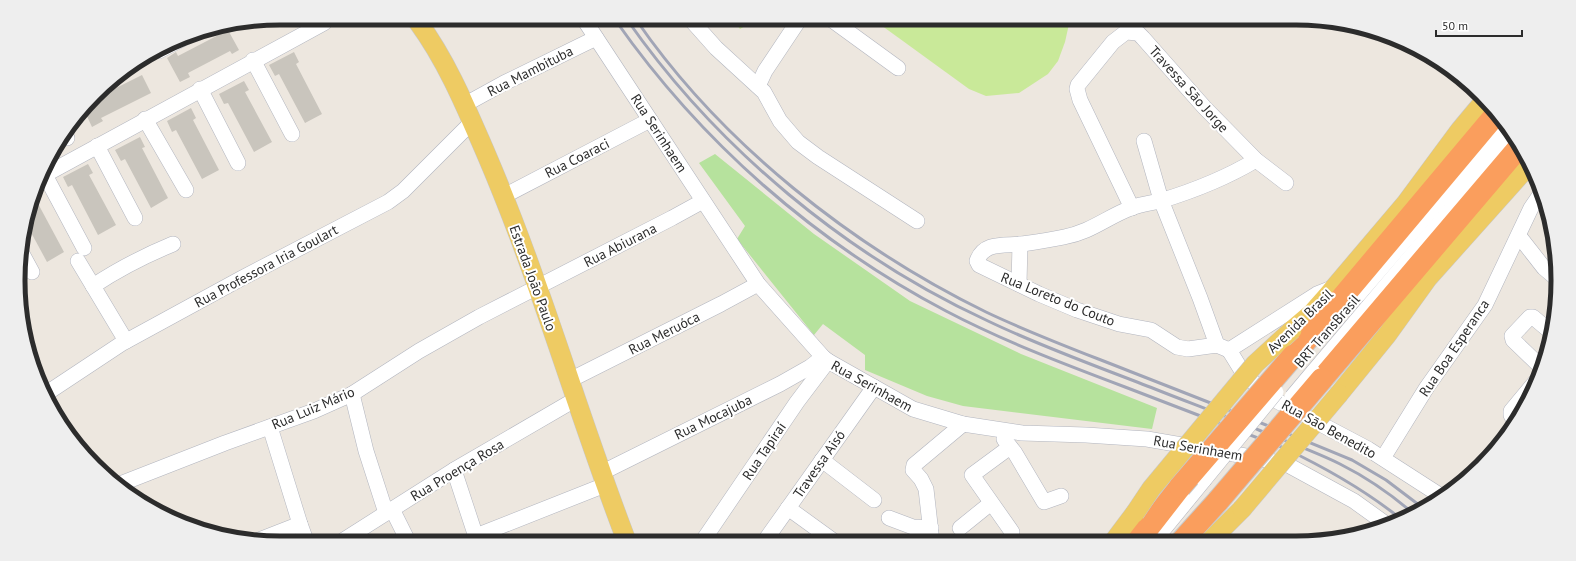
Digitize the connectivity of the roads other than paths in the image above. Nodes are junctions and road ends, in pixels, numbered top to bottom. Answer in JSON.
{"nodes":[{"id":1,"x":320,"y":25,"type":"edge"},
{"id":2,"x":420,"y":25,"type":"edge"},
{"id":3,"x":588,"y":25,"type":"edge"},
{"id":4,"x":696,"y":25,"type":"edge"},
{"id":5,"x":796,"y":25,"type":"edge"},
{"id":6,"x":839,"y":25,"type":"edge"},
{"id":7,"x":596,"y":38,"type":"junction"},
{"id":8,"x":253,"y":60,"type":"junction"},
{"id":9,"x":898,"y":68,"type":"dead end"},
{"id":10,"x":758,"y":86,"type":"junction"},
{"id":11,"x":200,"y":89,"type":"junction"},
{"id":12,"x":464,"y":105,"type":"junction"},
{"id":13,"x":1481,"y":105,"type":"edge"},
{"id":14,"x":1488,"y":112,"type":"edge"},
{"id":15,"x":1493,"y":118,"type":"edge"},
{"id":16,"x":145,"y":119,"type":"junction"},
{"id":17,"x":650,"y":120,"type":"junction"},
{"id":18,"x":472,"y":122,"type":"junction"},
{"id":19,"x":1501,"y":129,"type":"edge"},
{"id":20,"x":292,"y":134,"type":"dead end"},
{"id":21,"x":1509,"y":140,"type":"edge"},
{"id":22,"x":1144,"y":141,"type":"dead end"},
{"id":23,"x":97,"y":146,"type":"junction"},
{"id":24,"x":1517,"y":152,"type":"edge"},
{"id":25,"x":1256,"y":160,"type":"junction"},
{"id":26,"x":238,"y":163,"type":"dead end"},
{"id":27,"x":1455,"y":163,"type":"junction"},
{"id":28,"x":1526,"y":169,"type":"edge"},
{"id":29,"x":48,"y":173,"type":"edge"},
{"id":30,"x":45,"y":180,"type":"edge"},
{"id":31,"x":1286,"y":183,"type":"dead end"},
{"id":32,"x":186,"y":190,"type":"dead end"},
{"id":33,"x":504,"y":196,"type":"junction"},
{"id":34,"x":1537,"y":199,"type":"edge"},
{"id":35,"x":1160,"y":200,"type":"junction"},
{"id":36,"x":703,"y":201,"type":"junction"},
{"id":37,"x":1132,"y":208,"type":"junction"},
{"id":38,"x":135,"y":218,"type":"dead end"},
{"id":39,"x":917,"y":220,"type":"dead end"},
{"id":40,"x":1519,"y":236,"type":"junction"},
{"id":41,"x":173,"y":244,"type":"dead end"},
{"id":42,"x":1020,"y":244,"type":"junction"},
{"id":43,"x":26,"y":261,"type":"edge"},
{"id":44,"x":32,"y":272,"type":"dead end"},
{"id":45,"x":1551,"y":274,"type":"edge"},
{"id":46,"x":758,"y":284,"type":"junction"},
{"id":47,"x":1019,"y":284,"type":"junction"},
{"id":48,"x":93,"y":286,"type":"junction"},
{"id":49,"x":1336,"y":286,"type":"junction"},
{"id":50,"x":537,"y":287,"type":"junction"},
{"id":51,"x":1546,"y":328,"type":"edge"},
{"id":52,"x":126,"y":341,"type":"junction"},
{"id":53,"x":1223,"y":347,"type":"junction"},
{"id":54,"x":1298,"y":358,"type":"junction"},
{"id":55,"x":826,"y":359,"type":"junction"},
{"id":56,"x":1537,"y":363,"type":"edge"},
{"id":57,"x":1317,"y":376,"type":"junction"},
{"id":58,"x":570,"y":380,"type":"junction"},
{"id":59,"x":780,"y":384,"type":"junction"},
{"id":60,"x":874,"y":387,"type":"junction"},
{"id":61,"x":50,"y":391,"type":"edge"},
{"id":62,"x":352,"y":394,"type":"junction"},
{"id":63,"x":1525,"y":395,"type":"edge"},
{"id":64,"x":576,"y":399,"type":"junction"},
{"id":65,"x":797,"y":402,"type":"junction"},
{"id":66,"x":1512,"y":416,"type":"edge"},
{"id":67,"x":963,"y":424,"type":"junction"},
{"id":68,"x":270,"y":427,"type":"junction"},
{"id":69,"x":997,"y":430,"type":"junction"},
{"id":70,"x":1010,"y":447,"type":"junction"},
{"id":71,"x":1383,"y":458,"type":"junction"},
{"id":72,"x":822,"y":460,"type":"junction"},
{"id":73,"x":454,"y":470,"type":"junction"},
{"id":74,"x":603,"y":479,"type":"junction"},
{"id":75,"x":124,"y":482,"type":"edge"},
{"id":76,"x":1437,"y":493,"type":"edge"},
{"id":77,"x":1217,"y":495,"type":"junction"},
{"id":78,"x":1061,"y":496,"type":"dead end"},
{"id":79,"x":874,"y":500,"type":"dead end"},
{"id":80,"x":991,"y":503,"type":"junction"},
{"id":81,"x":788,"y":508,"type":"junction"},
{"id":82,"x":389,"y":511,"type":"junction"},
{"id":83,"x":889,"y":518,"type":"dead end"},
{"id":84,"x":1382,"y":521,"type":"edge"},
{"id":85,"x":300,"y":524,"type":"junction"},
{"id":86,"x":960,"y":528,"type":"dead end"},
{"id":87,"x":1012,"y":532,"type":"dead end"},
{"id":88,"x":271,"y":535,"type":"edge"},
{"id":89,"x":932,"y":535,"type":"edge"},
{"id":90,"x":304,"y":536,"type":"edge"},
{"id":91,"x":350,"y":536,"type":"edge"},
{"id":92,"x":405,"y":536,"type":"edge"},
{"id":93,"x":476,"y":536,"type":"edge"},
{"id":94,"x":483,"y":536,"type":"edge"},
{"id":95,"x":625,"y":536,"type":"edge"},
{"id":96,"x":706,"y":536,"type":"edge"},
{"id":97,"x":768,"y":536,"type":"edge"},
{"id":98,"x":827,"y":536,"type":"edge"},
{"id":99,"x":1118,"y":536,"type":"edge"},
{"id":100,"x":1142,"y":536,"type":"edge"},
{"id":101,"x":1158,"y":536,"type":"edge"},
{"id":102,"x":1175,"y":536,"type":"edge"},
{"id":103,"x":1186,"y":536,"type":"edge"},
{"id":104,"x":1215,"y":536,"type":"edge"}],
"edges":[{"from":1,"to":8,"type":"street"},
{"from":2,"to":12,"type":"main road","name":"Estrada João Paulo"},
{"from":3,"to":7,"type":"street","name":"Rua Serinhaem"},
{"from":4,"to":10,"type":"street"},
{"from":5,"to":10,"type":"street"},
{"from":6,"to":9,"type":"street"},
{"from":7,"to":12,"type":"street","name":"Rua Mambituba"},
{"from":7,"to":17,"type":"street","name":"Rua Serinhaem"},
{"from":8,"to":11,"type":"street"},
{"from":8,"to":20,"type":"street"},
{"from":10,"to":39,"type":"street"},
{"from":11,"to":16,"type":"street"},
{"from":11,"to":26,"type":"street"},
{"from":12,"to":18,"type":"main road","name":"Estrada João Paulo"},
{"from":13,"to":49,"type":"main road","name":"Avenida Brasil"},
{"from":14,"to":27,"type":"main road"},
{"from":15,"to":27,"type":"highway","name":"Avenida Brasil"},
{"from":16,"to":23,"type":"street"},
{"from":16,"to":32,"type":"street"},
{"from":17,"to":33,"type":"street","name":"Rua Coaraci"},
{"from":17,"to":36,"type":"street","name":"Rua Serinhaem"},
{"from":18,"to":33,"type":"main road","name":"Estrada João Paulo"},
{"from":18,"to":52,"type":"street","name":"Rua Professora Iria Goulart"},
{"from":19,"to":54,"type":"street","name":"BRT TransBrasil"},
{"from":21,"to":57,"type":"street","name":"BRT TransBrasil"},
{"from":22,"to":35,"type":"street","name":"Rua Sāo Benedito"},
{"from":23,"to":29,"type":"street"},
{"from":23,"to":38,"type":"street"},
{"from":24,"to":57,"type":"highway"},
{"from":25,"to":31,"type":"street","name":"Travessa Sāo Jorge"},
{"from":25,"to":35,"type":"street"},
{"from":25,"to":37,"type":"street","name":"Travessa Sāo Jorge"},
{"from":27,"to":54,"type":"highway","name":"Avenida Brasil"},
{"from":28,"to":104,"type":"main road","bridge":true},
{"from":30,"to":48,"type":"street"},
{"from":33,"to":50,"type":"main road","name":"Estrada João Paulo"},
{"from":34,"to":40,"type":"street","name":"Rua Boa Esperanca"},
{"from":35,"to":37,"type":"street"},
{"from":35,"to":53,"type":"street","name":"Rua Sāo Benedito"},
{"from":36,"to":46,"type":"street","name":"Rua Serinhaem"},
{"from":36,"to":50,"type":"street","name":"Rua Abiurana"},
{"from":37,"to":42,"type":"street"},
{"from":40,"to":45,"type":"street"},
{"from":40,"to":71,"type":"street","name":"Rua Boa Esperanca"},
{"from":41,"to":48,"type":"street"},
{"from":42,"to":47,"type":"street"},
{"from":42,"to":47,"type":"street","name":"Rua Loreto do Couto"},
{"from":43,"to":44,"type":"street"},
{"from":46,"to":55,"type":"street","name":"Rua Serinhaem"},
{"from":46,"to":58,"type":"street","name":"Rua Meruóca"},
{"from":47,"to":53,"type":"street","name":"Rua Loreto do Couto"},
{"from":48,"to":52,"type":"street"},
{"from":49,"to":53,"type":"street","name":"Rua Loreto do Couto"},
{"from":49,"to":99,"type":"main road","name":"Avenida Brasil","bridge":true},
{"from":50,"to":58,"type":"main road","name":"Estrada João Paulo"},
{"from":50,"to":62,"type":"street","name":"Rua Luiz Mário"},
{"from":51,"to":56,"type":"street"},
{"from":52,"to":61,"type":"street","name":"Rua Professora Iria Goulart"},
{"from":53,"to":71,"type":"street","name":"Rua Sāo Benedito"},
{"from":54,"to":100,"type":"highway","name":"Avenida Brasil","bridge":true},
{"from":54,"to":101,"type":"street","name":"BRT TransBrasil","bridge":true},
{"from":55,"to":59,"type":"street","name":"Rua Mocajuba"},
{"from":55,"to":60,"type":"street","name":"Rua Serinhaem"},
{"from":55,"to":65,"type":"street","name":"Rua Tapiraí"},
{"from":57,"to":77,"type":"highway","bridge":true},
{"from":58,"to":64,"type":"main road","name":"Estrada João Paulo"},
{"from":59,"to":65,"type":"street"},
{"from":59,"to":74,"type":"street","name":"Rua Mocajuba"},
{"from":60,"to":67,"type":"street","name":"Rua Serinhaem"},
{"from":60,"to":72,"type":"street","name":"Travessa Aisó"},
{"from":62,"to":68,"type":"street","name":"Rua Luiz Mário"},
{"from":62,"to":82,"type":"street"},
{"from":63,"to":66,"type":"street"},
{"from":64,"to":73,"type":"street","name":"Rua Proença Rosa"},
{"from":64,"to":74,"type":"main road","name":"Estrada João Paulo"},
{"from":65,"to":96,"type":"street","name":"Rua Tapiraí"},
{"from":67,"to":69,"type":"street","name":"Rua Serinhaem"},
{"from":67,"to":89,"type":"street"},
{"from":68,"to":75,"type":"street","name":"Rua Luiz Mário"},
{"from":68,"to":85,"type":"street"},
{"from":69,"to":70,"type":"street"},
{"from":69,"to":84,"type":"street","name":"Rua Serinhaem"},
{"from":70,"to":78,"type":"street"},
{"from":70,"to":80,"type":"street"},
{"from":71,"to":76,"type":"street","name":"Rua Sāo Benedito"},
{"from":72,"to":79,"type":"street"},
{"from":72,"to":81,"type":"street","name":"Travessa Aisó"},
{"from":73,"to":82,"type":"street","name":"Rua Proença Rosa"},
{"from":73,"to":93,"type":"street"},
{"from":74,"to":94,"type":"street","name":"Rua Mocajuba"},
{"from":74,"to":95,"type":"main road","name":"Estrada João Paulo"},
{"from":77,"to":102,"type":"street"},
{"from":77,"to":103,"type":"highway"},
{"from":80,"to":86,"type":"street"},
{"from":80,"to":87,"type":"street"},
{"from":81,"to":97,"type":"street","name":"Travessa Aisó"},
{"from":81,"to":98,"type":"street"},
{"from":82,"to":91,"type":"street","name":"Rua Proença Rosa"},
{"from":82,"to":92,"type":"street"},
{"from":83,"to":89,"type":"street"},
{"from":85,"to":88,"type":"street"},
{"from":85,"to":90,"type":"street"}]}
